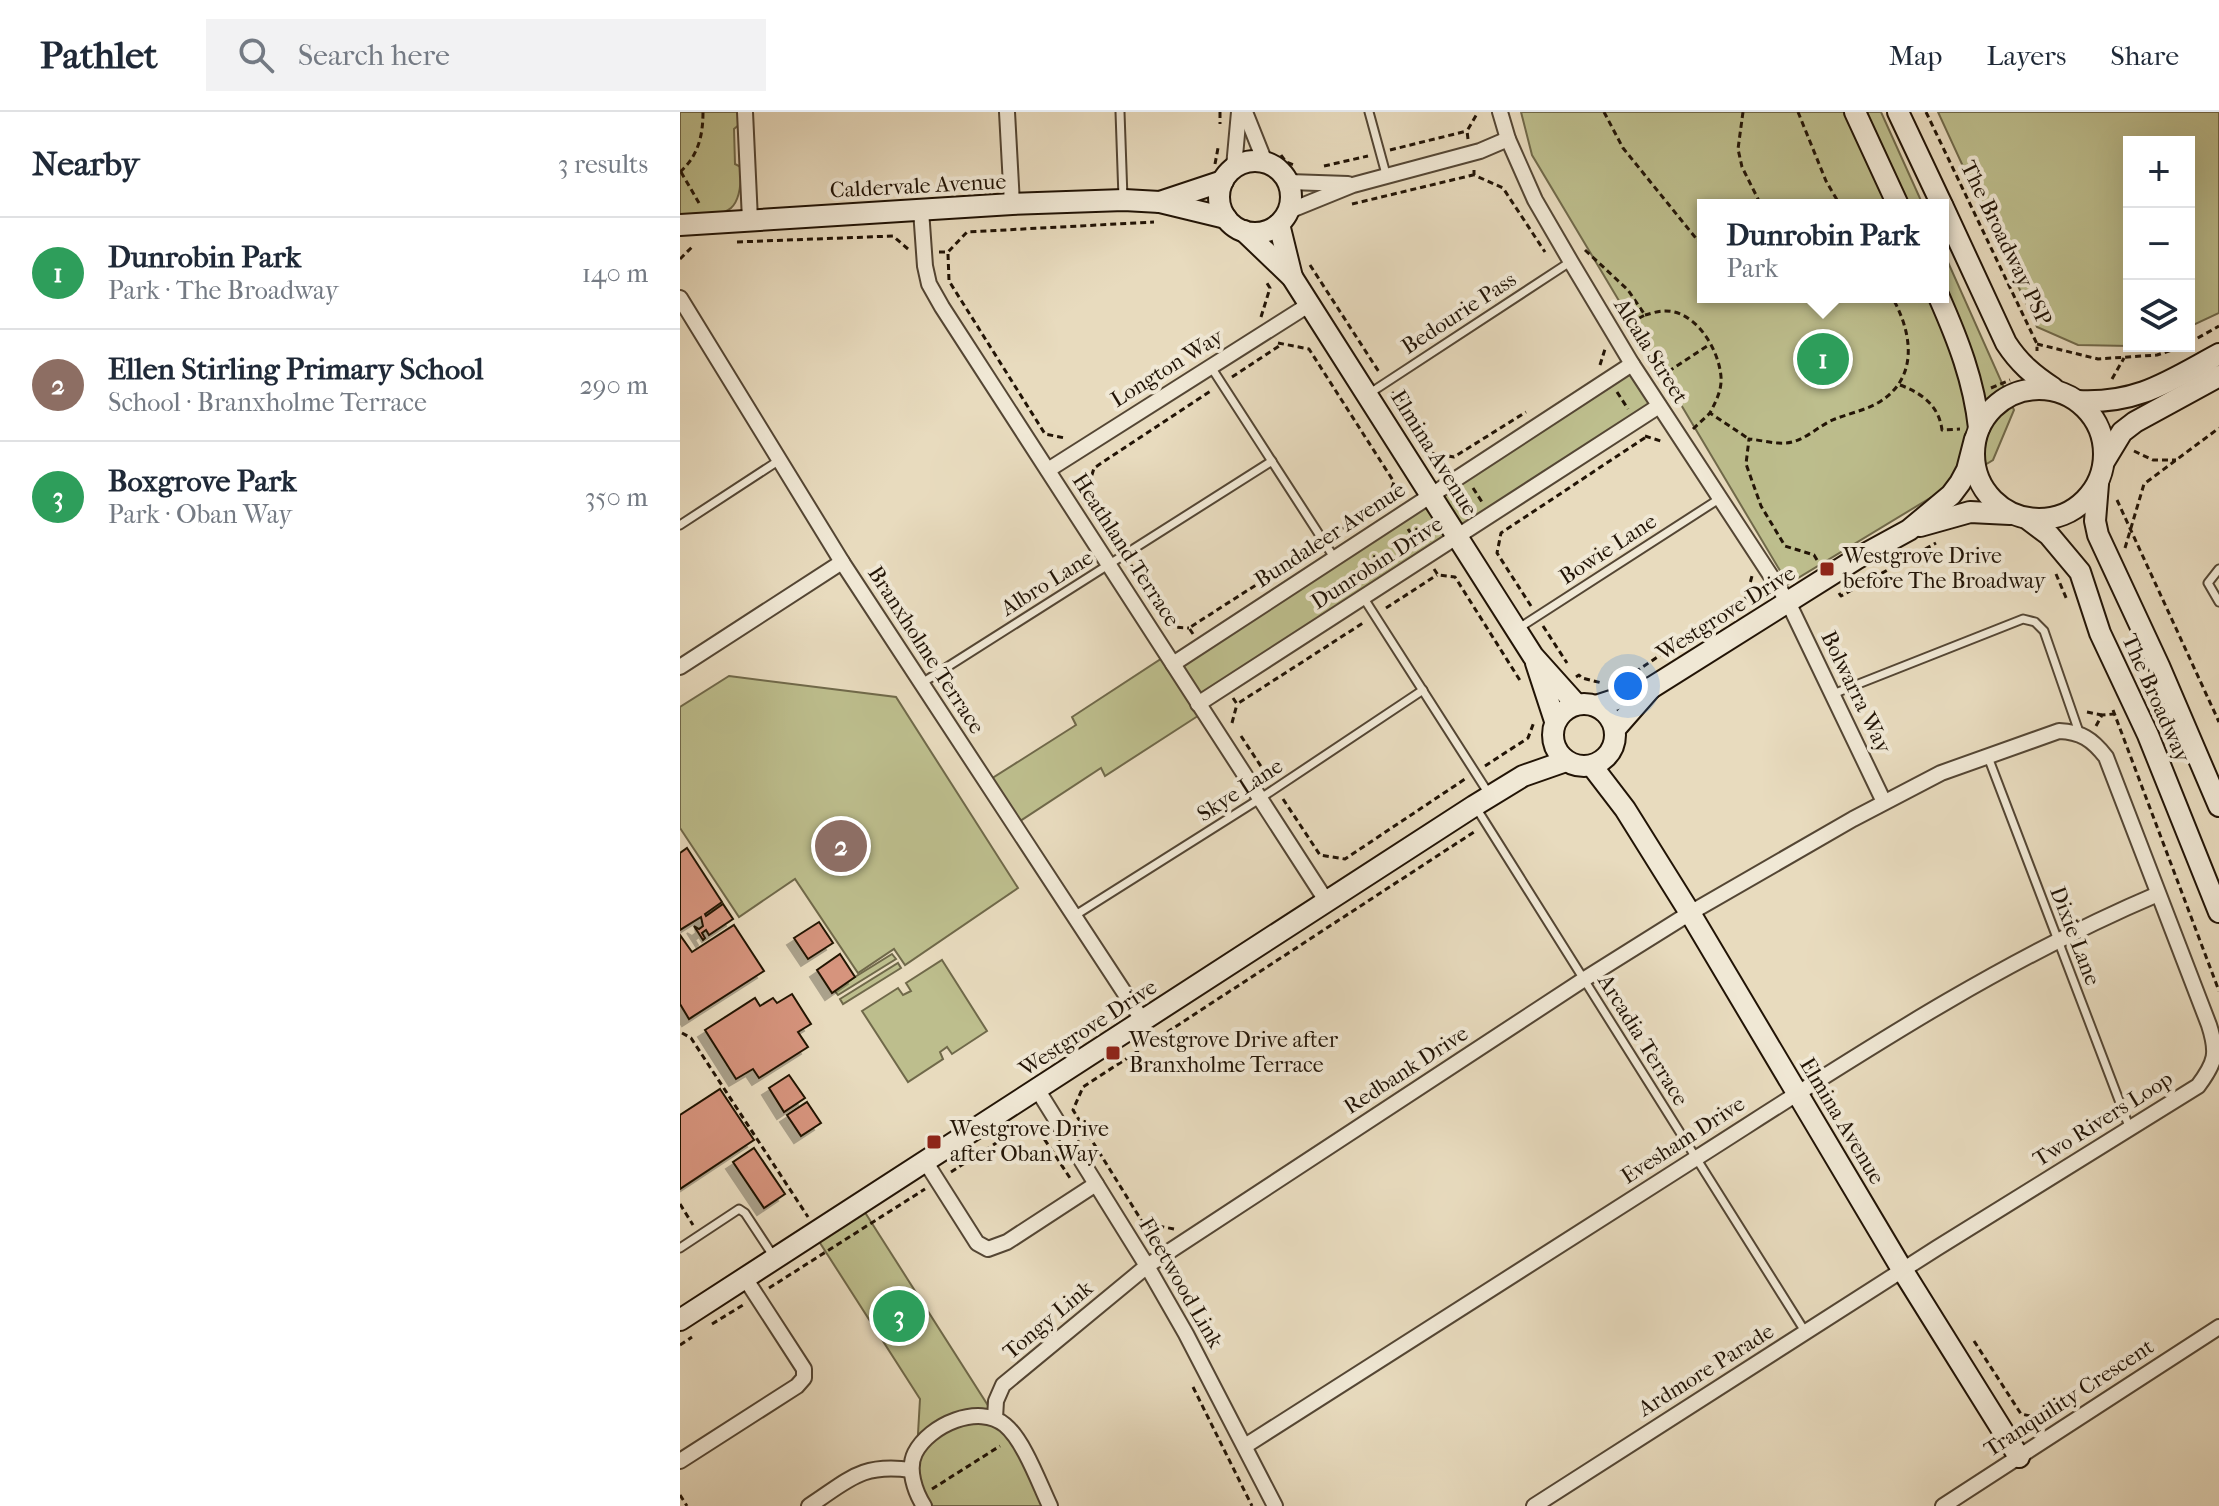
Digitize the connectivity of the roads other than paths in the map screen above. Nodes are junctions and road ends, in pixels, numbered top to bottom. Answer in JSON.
{"nodes":[{"id":1,"x":745,"y":112,"type":"edge"},
{"id":2,"x":1007,"y":112,"type":"edge"},
{"id":3,"x":1120,"y":112,"type":"edge"},
{"id":4,"x":1242,"y":112,"type":"edge"},
{"id":5,"x":1369,"y":112,"type":"edge"},
{"id":6,"x":1500,"y":112,"type":"edge"},
{"id":7,"x":1855,"y":112,"type":"edge"},
{"id":8,"x":1898,"y":112,"type":"edge"},
{"id":9,"x":1508,"y":139,"type":"junction"},
{"id":10,"x":1272,"y":157,"type":"junction"},
{"id":11,"x":1228,"y":174,"type":"junction"},
{"id":12,"x":1292,"y":174,"type":"junction"},
{"id":13,"x":1386,"y":174,"type":"junction"},
{"id":14,"x":1353,"y":185,"type":"junction"},
{"id":15,"x":1895,"y":199,"type":"edge"},
{"id":16,"x":1939,"y":199,"type":"edge"},
{"id":17,"x":1124,"y":200,"type":"junction"},
{"id":18,"x":1160,"y":202,"type":"junction"},
{"id":19,"x":1012,"y":204,"type":"junction"},
{"id":20,"x":921,"y":210,"type":"junction"},
{"id":21,"x":1226,"y":218,"type":"junction"},
{"id":22,"x":1284,"y":218,"type":"junction"},
{"id":23,"x":750,"y":220,"type":"junction"},
{"id":24,"x":1949,"y":221,"type":"edge"},
{"id":25,"x":680,"y":225,"type":"edge"},
{"id":26,"x":1244,"y":231,"type":"junction"},
{"id":27,"x":1571,"y":262,"type":"junction"},
{"id":28,"x":1292,"y":277,"type":"junction"},
{"id":29,"x":680,"y":298,"type":"edge"},
{"id":30,"x":1942,"y":303,"type":"edge"},
{"id":31,"x":1310,"y":304,"type":"junction"},
{"id":32,"x":2219,"y":354,"type":"edge"},
{"id":33,"x":1632,"y":364,"type":"junction"},
{"id":34,"x":1211,"y":367,"type":"junction"},
{"id":35,"x":2219,"y":376,"type":"edge"},
{"id":36,"x":1368,"y":394,"type":"junction"},
{"id":37,"x":2070,"y":397,"type":"junction"},
{"id":38,"x":1659,"y":406,"type":"junction"},
{"id":39,"x":1973,"y":432,"type":"junction"},
{"id":40,"x":778,"y":461,"type":"junction"},
{"id":41,"x":1272,"y":461,"type":"junction"},
{"id":42,"x":2102,"y":469,"type":"junction"},
{"id":43,"x":1048,"y":470,"type":"junction"},
{"id":44,"x":1432,"y":495,"type":"junction"},
{"id":45,"x":1719,"y":499,"type":"junction"},
{"id":46,"x":2021,"y":517,"type":"junction"},
{"id":47,"x":680,"y":525,"type":"edge"},
{"id":48,"x":1909,"y":530,"type":"junction"},
{"id":49,"x":1458,"y":536,"type":"junction"},
{"id":50,"x":1335,"y":559,"type":"junction"},
{"id":51,"x":842,"y":562,"type":"junction"},
{"id":52,"x":1109,"y":565,"type":"junction"},
{"id":53,"x":2219,"y":569,"type":"edge"},
{"id":54,"x":1363,"y":597,"type":"junction"},
{"id":55,"x":1788,"y":602,"type":"junction"},
{"id":56,"x":2219,"y":602,"type":"edge"},
{"id":57,"x":1517,"y":629,"type":"junction"},
{"id":58,"x":1533,"y":656,"type":"junction"},
{"id":59,"x":1173,"y":664,"type":"junction"},
{"id":60,"x":680,"y":667,"type":"edge"},
{"id":61,"x":922,"y":683,"type":"junction"},
{"id":62,"x":1651,"y":688,"type":"junction"},
{"id":63,"x":1423,"y":690,"type":"junction"},
{"id":64,"x":1833,"y":694,"type":"junction"},
{"id":65,"x":1198,"y":704,"type":"junction"},
{"id":66,"x":1586,"y":705,"type":"junction"},
{"id":67,"x":1548,"y":725,"type":"junction"},
{"id":68,"x":1615,"y":729,"type":"junction"},
{"id":69,"x":2079,"y":732,"type":"junction"},
{"id":70,"x":1987,"y":756,"type":"junction"},
{"id":71,"x":1566,"y":761,"type":"junction"},
{"id":72,"x":1600,"y":761,"type":"junction"},
{"id":73,"x":1523,"y":776,"type":"junction"},
{"id":74,"x":1261,"y":798,"type":"junction"},
{"id":75,"x":1482,"y":801,"type":"junction"},
{"id":76,"x":1884,"y":802,"type":"junction"},
{"id":77,"x":2219,"y":806,"type":"edge"},
{"id":78,"x":2158,"y":894,"type":"junction"},
{"id":79,"x":1327,"y":902,"type":"junction"},
{"id":80,"x":2219,"y":912,"type":"edge"},
{"id":81,"x":1690,"y":913,"type":"junction"},
{"id":82,"x":1074,"y":916,"type":"junction"},
{"id":83,"x":2057,"y":941,"type":"junction"},
{"id":84,"x":1583,"y":980,"type":"junction"},
{"id":85,"x":1143,"y":1021,"type":"junction"},
{"id":86,"x":1037,"y":1089,"type":"junction"},
{"id":87,"x":1798,"y":1092,"type":"junction"},
{"id":88,"x":2130,"y":1129,"type":"junction"},
{"id":89,"x":1696,"y":1158,"type":"junction"},
{"id":90,"x":925,"y":1161,"type":"junction"},
{"id":91,"x":1096,"y":1184,"type":"junction"},
{"id":92,"x":680,"y":1248,"type":"edge"},
{"id":93,"x":775,"y":1258,"type":"junction"},
{"id":94,"x":1147,"y":1266,"type":"junction"},
{"id":95,"x":1903,"y":1271,"type":"junction"},
{"id":96,"x":745,"y":1278,"type":"junction"},
{"id":97,"x":680,"y":1320,"type":"edge"},
{"id":98,"x":2219,"y":1327,"type":"edge"},
{"id":99,"x":1806,"y":1333,"type":"junction"},
{"id":100,"x":995,"y":1418,"type":"junction"},
{"id":101,"x":1245,"y":1446,"type":"junction"},
{"id":102,"x":2019,"y":1457,"type":"junction"},
{"id":103,"x":680,"y":1461,"type":"edge"},
{"id":104,"x":911,"y":1470,"type":"junction"},
{"id":105,"x":922,"y":1502,"type":"edge"},
{"id":106,"x":809,"y":1506,"type":"edge"},
{"id":107,"x":1050,"y":1506,"type":"edge"},
{"id":108,"x":1275,"y":1506,"type":"edge"},
{"id":109,"x":1534,"y":1506,"type":"edge"},
{"id":110,"x":1943,"y":1506,"type":"edge"}],
"edges":[{"from":1,"to":23,"type":"street"},
{"from":2,"to":19,"type":"street"},
{"from":3,"to":17,"type":"lane"},
{"from":4,"to":10,"type":"street"},
{"from":4,"to":11,"type":"street"},
{"from":5,"to":13,"type":"lane"},
{"from":6,"to":9,"type":"street","name":"Alcala Street"},
{"from":7,"to":15,"type":"street"},
{"from":8,"to":16,"type":"street"},
{"from":9,"to":13,"type":"street"},
{"from":9,"to":27,"type":"street","name":"Alcala Street"},
{"from":10,"to":11,"type":"street"},
{"from":10,"to":12,"type":"street"},
{"from":11,"to":18,"type":"street","name":"Caldervale Avenue"},
{"from":11,"to":21,"type":"street"},
{"from":12,"to":14,"type":"street"},
{"from":12,"to":22,"type":"street"},
{"from":13,"to":14,"type":"street"},
{"from":14,"to":22,"type":"street"},
{"from":17,"to":18,"type":"street","name":"Caldervale Avenue"},
{"from":17,"to":19,"type":"street","name":"Caldervale Avenue"},
{"from":18,"to":21,"type":"street","name":"Caldervale Avenue"},
{"from":19,"to":20,"type":"street","name":"Caldervale Avenue"},
{"from":20,"to":23,"type":"street","name":"Caldervale Avenue"},
{"from":20,"to":43,"type":"street","name":"Heathland Terrace"},
{"from":21,"to":26,"type":"street"},
{"from":22,"to":26,"type":"street"},
{"from":22,"to":28,"type":"street","name":"Elmina Avenue"},
{"from":23,"to":25,"type":"street","name":"Caldervale Avenue"},
{"from":24,"to":37,"type":"street"},
{"from":26,"to":28,"type":"street","name":"Elmina Avenue"},
{"from":27,"to":33,"type":"street","name":"Alcala Street"},
{"from":27,"to":36,"type":"lane","name":"Bedourie Pass"},
{"from":28,"to":31,"type":"street","name":"Elmina Avenue"},
{"from":29,"to":40,"type":"street","name":"Branxholme Terrace"},
{"from":30,"to":39,"type":"street"},
{"from":31,"to":34,"type":"street","name":"Longton Way"},
{"from":31,"to":36,"type":"street","name":"Elmina Avenue"},
{"from":32,"to":37,"type":"street"},
{"from":33,"to":38,"type":"street","name":"Alcala Street"},
{"from":33,"to":44,"type":"street","name":"Bundaleer Avenue"},
{"from":34,"to":41,"type":"lane"},
{"from":34,"to":43,"type":"street","name":"Longton Way"},
{"from":35,"to":42,"type":"street"},
{"from":36,"to":44,"type":"street","name":"Elmina Avenue"},
{"from":37,"to":39,"type":"street"},
{"from":37,"to":42,"type":"street"},
{"from":38,"to":45,"type":"street","name":"Alcala Street"},
{"from":38,"to":49,"type":"street","name":"Dunrobin Drive"},
{"from":39,"to":46,"type":"street"},
{"from":39,"to":48,"type":"street","name":"Westgrove Drive"},
{"from":40,"to":47,"type":"lane"},
{"from":40,"to":51,"type":"street","name":"Branxholme Terrace"},
{"from":41,"to":50,"type":"lane"},
{"from":41,"to":52,"type":"lane","name":"Albro Lane"},
{"from":42,"to":46,"type":"street"},
{"from":42,"to":77,"type":"street","name":"The Broadway"},
{"from":43,"to":52,"type":"street","name":"Heathland Terrace"},
{"from":44,"to":49,"type":"street","name":"Elmina Avenue"},
{"from":44,"to":50,"type":"street","name":"Bundaleer Avenue"},
{"from":45,"to":55,"type":"street","name":"Alcala Street"},
{"from":45,"to":57,"type":"lane","name":"Bowie Lane"},
{"from":46,"to":48,"type":"street","name":"Westgrove Drive"},
{"from":46,"to":80,"type":"street","name":"The Broadway"},
{"from":48,"to":55,"type":"street","name":"Westgrove Drive"},
{"from":49,"to":54,"type":"street","name":"Dunrobin Drive"},
{"from":49,"to":57,"type":"street","name":"Elmina Avenue"},
{"from":50,"to":59,"type":"street","name":"Bundaleer Avenue"},
{"from":51,"to":60,"type":"street"},
{"from":51,"to":61,"type":"street","name":"Branxholme Terrace"},
{"from":52,"to":59,"type":"street","name":"Heathland Terrace"},
{"from":52,"to":61,"type":"lane","name":"Albro Lane"},
{"from":53,"to":56,"type":"lane"},
{"from":54,"to":63,"type":"lane"},
{"from":54,"to":65,"type":"street","name":"Dunrobin Drive"},
{"from":55,"to":62,"type":"street","name":"Westgrove Drive"},
{"from":55,"to":64,"type":"street","name":"Bolwarra Way"},
{"from":57,"to":58,"type":"street","name":"Elmina Avenue"},
{"from":58,"to":66,"type":"street","name":"Elmina Avenue"},
{"from":58,"to":67,"type":"street","name":"Elmina Avenue"},
{"from":59,"to":65,"type":"street","name":"Heathland Terrace"},
{"from":61,"to":82,"type":"street","name":"Branxholme Terrace"},
{"from":62,"to":66,"type":"street","name":"Westgrove Drive"},
{"from":62,"to":68,"type":"street","name":"Westgrove Drive"},
{"from":63,"to":74,"type":"lane","name":"Skye Lane"},
{"from":63,"to":75,"type":"lane"},
{"from":64,"to":69,"type":"lane"},
{"from":64,"to":76,"type":"street","name":"Bolwarra Way"},
{"from":65,"to":74,"type":"street","name":"Heathland Terrace"},
{"from":66,"to":67,"type":"street"},
{"from":66,"to":68,"type":"street"},
{"from":67,"to":71,"type":"street"},
{"from":67,"to":73,"type":"street","name":"Westgrove Drive"},
{"from":68,"to":72,"type":"street"},
{"from":69,"to":70,"type":"street"},
{"from":69,"to":78,"type":"street","name":"Two Rivers Loop"},
{"from":70,"to":76,"type":"street"},
{"from":70,"to":83,"type":"lane","name":"Dixie Lane"},
{"from":71,"to":72,"type":"street"},
{"from":71,"to":73,"type":"street","name":"Westgrove Drive"},
{"from":72,"to":81,"type":"street","name":"Elmina Avenue"},
{"from":73,"to":75,"type":"street","name":"Westgrove Drive"},
{"from":74,"to":79,"type":"street","name":"Heathland Terrace"},
{"from":74,"to":82,"type":"lane","name":"Skye Lane"},
{"from":75,"to":79,"type":"street","name":"Westgrove Drive"},
{"from":75,"to":84,"type":"lane","name":"Arcadia Terrace"},
{"from":76,"to":81,"type":"street"},
{"from":78,"to":83,"type":"street","name":"Evesham Drive"},
{"from":78,"to":88,"type":"street","name":"Two Rivers Loop"},
{"from":79,"to":85,"type":"street","name":"Westgrove Drive"},
{"from":81,"to":84,"type":"street","name":"Redbank Drive"},
{"from":81,"to":87,"type":"street","name":"Elmina Avenue"},
{"from":82,"to":85,"type":"street","name":"Branxholme Terrace"},
{"from":83,"to":87,"type":"street","name":"Evesham Drive"},
{"from":83,"to":88,"type":"lane","name":"Dixie Lane"},
{"from":84,"to":89,"type":"lane","name":"Arcadia Terrace"},
{"from":84,"to":94,"type":"street","name":"Redbank Drive"},
{"from":85,"to":86,"type":"street","name":"Westgrove Drive"},
{"from":86,"to":90,"type":"street","name":"Westgrove Drive"},
{"from":86,"to":91,"type":"street","name":"Fleetwood Link"},
{"from":87,"to":89,"type":"street","name":"Evesham Drive"},
{"from":87,"to":95,"type":"street","name":"Elmina Avenue"},
{"from":88,"to":95,"type":"street","name":"Two Rivers Loop"},
{"from":89,"to":99,"type":"lane","name":"Arcadia Terrace"},
{"from":89,"to":101,"type":"street","name":"Evesham Drive"},
{"from":90,"to":91,"type":"street"},
{"from":90,"to":93,"type":"street","name":"Westgrove Drive"},
{"from":91,"to":94,"type":"street","name":"Fleetwood Link"},
{"from":92,"to":93,"type":"lane"},
{"from":93,"to":96,"type":"street","name":"Westgrove Drive"},
{"from":94,"to":100,"type":"street","name":"Tongy Link"},
{"from":94,"to":101,"type":"street","name":"Fleetwood Link"},
{"from":95,"to":99,"type":"street","name":"Ardmore Parade"},
{"from":95,"to":102,"type":"street","name":"Elmina Avenue"},
{"from":96,"to":97,"type":"street","name":"Westgrove Drive"},
{"from":96,"to":103,"type":"street"},
{"from":98,"to":102,"type":"street","name":"Tranquility Crescent"},
{"from":99,"to":109,"type":"street","name":"Ardmore Parade"},
{"from":100,"to":104,"type":"street"},
{"from":100,"to":107,"type":"street"},
{"from":101,"to":108,"type":"street","name":"Fleetwood Link"},
{"from":102,"to":110,"type":"street","name":"Tranquility Crescent"},
{"from":104,"to":105,"type":"street"},
{"from":104,"to":106,"type":"street"}]}
